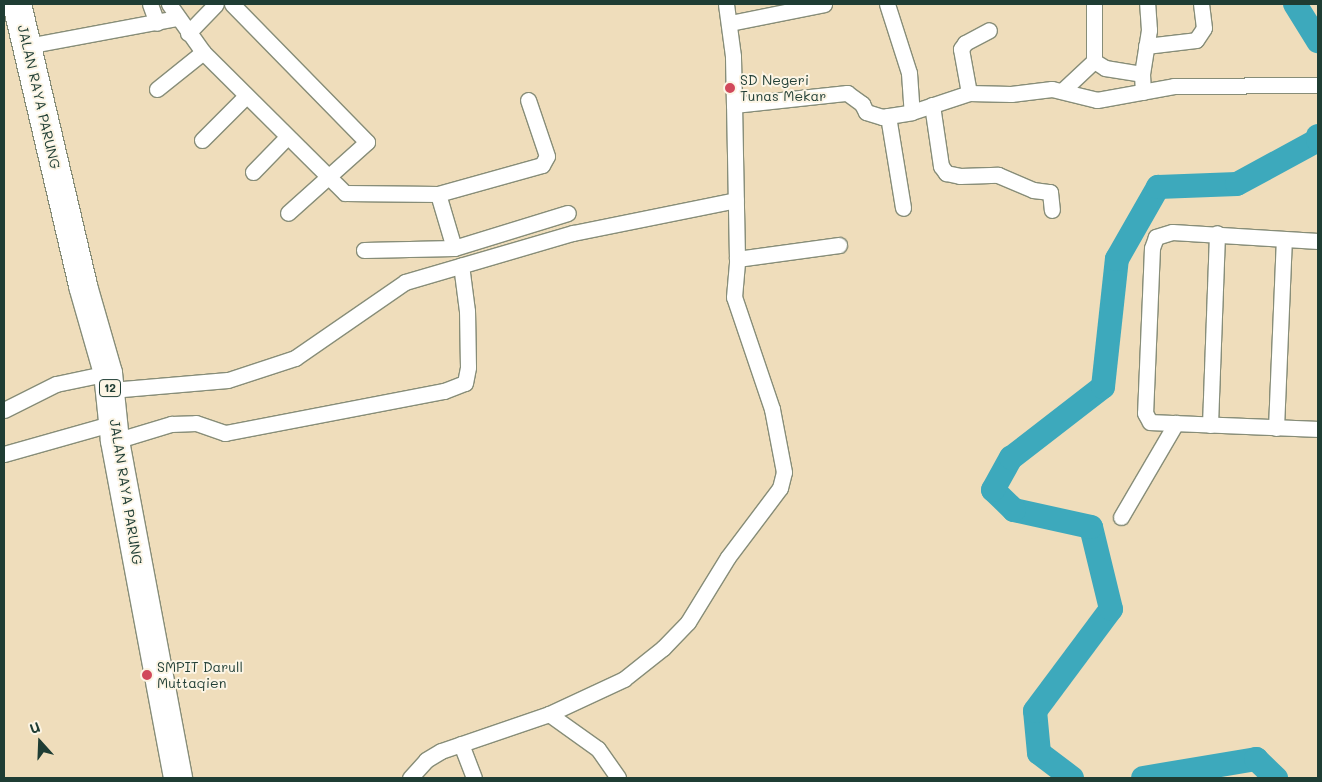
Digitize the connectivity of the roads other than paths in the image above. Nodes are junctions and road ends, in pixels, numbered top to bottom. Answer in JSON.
{"nodes":[{"id":1,"x":8,"y":4,"type":"edge"},
{"id":2,"x":17,"y":4,"type":"edge"},
{"id":3,"x":150,"y":4,"type":"edge"},
{"id":4,"x":170,"y":4,"type":"edge"},
{"id":5,"x":216,"y":4,"type":"edge"},
{"id":6,"x":232,"y":4,"type":"edge"},
{"id":7,"x":726,"y":4,"type":"edge"},
{"id":8,"x":824,"y":4,"type":"edge"},
{"id":9,"x":887,"y":4,"type":"edge"},
{"id":10,"x":1094,"y":4,"type":"edge"},
{"id":11,"x":1147,"y":4,"type":"edge"},
{"id":12,"x":1201,"y":4,"type":"edge"},
{"id":13,"x":177,"y":18,"type":"junction"},
{"id":14,"x":157,"y":23,"type":"junction"},
{"id":15,"x":730,"y":23,"type":"junction"},
{"id":16,"x":989,"y":30,"type":"dead end"},
{"id":17,"x":188,"y":33,"type":"junction"},
{"id":18,"x":27,"y":46,"type":"junction"},
{"id":19,"x":1146,"y":46,"type":"junction"},
{"id":20,"x":203,"y":52,"type":"junction"},
{"id":21,"x":1094,"y":61,"type":"junction"},
{"id":22,"x":1142,"y":74,"type":"junction"},
{"id":23,"x":1312,"y":85,"type":"edge"},
{"id":24,"x":157,"y":89,"type":"dead end"},
{"id":25,"x":1062,"y":91,"type":"junction"},
{"id":26,"x":1142,"y":92,"type":"junction"},
{"id":27,"x":969,"y":93,"type":"junction"},
{"id":28,"x":246,"y":96,"type":"junction"},
{"id":29,"x":528,"y":100,"type":"dead end"},
{"id":30,"x":734,"y":105,"type":"junction"},
{"id":31,"x":932,"y":105,"type":"junction"},
{"id":32,"x":912,"y":112,"type":"junction"},
{"id":33,"x":888,"y":116,"type":"junction"},
{"id":34,"x":287,"y":137,"type":"junction"},
{"id":35,"x":202,"y":140,"type":"dead end"},
{"id":36,"x":253,"y":172,"type":"dead end"},
{"id":37,"x":329,"y":178,"type":"junction"},
{"id":38,"x":438,"y":194,"type":"junction"},
{"id":39,"x":736,"y":200,"type":"junction"},
{"id":40,"x":903,"y":208,"type":"dead end"},
{"id":41,"x":1052,"y":210,"type":"dead end"},
{"id":42,"x":568,"y":213,"type":"dead end"},
{"id":43,"x":288,"y":214,"type":"dead end"},
{"id":44,"x":1217,"y":233,"type":"junction"},
{"id":45,"x":1284,"y":239,"type":"junction"},
{"id":46,"x":1318,"y":241,"type":"edge"},
{"id":47,"x":839,"y":245,"type":"dead end"},
{"id":48,"x":454,"y":248,"type":"junction"},
{"id":49,"x":364,"y":250,"type":"dead end"},
{"id":50,"x":738,"y":259,"type":"junction"},
{"id":51,"x":461,"y":265,"type":"junction"},
{"id":52,"x":106,"y":380,"type":"junction"},
{"id":53,"x":4,"y":410,"type":"edge"},
{"id":54,"x":1176,"y":423,"type":"junction"},
{"id":55,"x":1210,"y":425,"type":"junction"},
{"id":56,"x":1276,"y":428,"type":"junction"},
{"id":57,"x":1318,"y":429,"type":"edge"},
{"id":58,"x":109,"y":434,"type":"junction"},
{"id":59,"x":4,"y":454,"type":"edge"},
{"id":60,"x":1121,"y":517,"type":"dead end"},
{"id":61,"x":549,"y":714,"type":"junction"},
{"id":62,"x":461,"y":744,"type":"junction"},
{"id":63,"x":165,"y":778,"type":"edge"},
{"id":64,"x":178,"y":778,"type":"edge"},
{"id":65,"x":410,"y":778,"type":"edge"},
{"id":66,"x":474,"y":778,"type":"edge"},
{"id":67,"x":618,"y":778,"type":"edge"}],
"edges":[{"from":1,"to":52,"type":"highway","name":"JALAN RAYA PARUNG","number":"12"},
{"from":2,"to":18,"type":"highway","name":"JALAN RAYA PARUNG","number":"12"},
{"from":3,"to":14,"type":"street"},
{"from":4,"to":13,"type":"street"},
{"from":5,"to":17,"type":"street"},
{"from":6,"to":37,"type":"street"},
{"from":7,"to":15,"type":"street"},
{"from":8,"to":15,"type":"street"},
{"from":9,"to":32,"type":"street"},
{"from":10,"to":21,"type":"street"},
{"from":11,"to":19,"type":"street"},
{"from":12,"to":19,"type":"street"},
{"from":13,"to":14,"type":"street"},
{"from":13,"to":17,"type":"street"},
{"from":14,"to":18,"type":"street"},
{"from":15,"to":30,"type":"street"},
{"from":16,"to":27,"type":"street"},
{"from":17,"to":20,"type":"street"},
{"from":18,"to":52,"type":"highway","name":"JALAN RAYA PARUNG","number":"12"},
{"from":19,"to":22,"type":"street"},
{"from":20,"to":24,"type":"street"},
{"from":20,"to":28,"type":"street"},
{"from":21,"to":22,"type":"street"},
{"from":21,"to":25,"type":"street"},
{"from":22,"to":26,"type":"street"},
{"from":23,"to":26,"type":"street"},
{"from":25,"to":26,"type":"street"},
{"from":25,"to":27,"type":"street"},
{"from":27,"to":31,"type":"street"},
{"from":28,"to":34,"type":"street"},
{"from":28,"to":35,"type":"street"},
{"from":29,"to":38,"type":"street"},
{"from":30,"to":33,"type":"street"},
{"from":30,"to":39,"type":"street"},
{"from":31,"to":32,"type":"street"},
{"from":31,"to":41,"type":"street"},
{"from":32,"to":33,"type":"street"},
{"from":33,"to":40,"type":"street"},
{"from":34,"to":36,"type":"street"},
{"from":34,"to":37,"type":"street"},
{"from":37,"to":38,"type":"street"},
{"from":37,"to":43,"type":"street"},
{"from":38,"to":48,"type":"street"},
{"from":39,"to":50,"type":"street"},
{"from":39,"to":51,"type":"street"},
{"from":42,"to":48,"type":"street"},
{"from":44,"to":45,"type":"street"},
{"from":44,"to":54,"type":"street"},
{"from":44,"to":55,"type":"street"},
{"from":45,"to":46,"type":"street"},
{"from":45,"to":56,"type":"street"},
{"from":47,"to":50,"type":"street"},
{"from":48,"to":49,"type":"street"},
{"from":50,"to":61,"type":"street"},
{"from":51,"to":52,"type":"street"},
{"from":51,"to":58,"type":"street"},
{"from":52,"to":53,"type":"street"},
{"from":52,"to":58,"type":"highway","name":"JALAN RAYA PARUNG","number":"12"},
{"from":54,"to":55,"type":"street"},
{"from":54,"to":60,"type":"street"},
{"from":55,"to":56,"type":"street"},
{"from":56,"to":57,"type":"street"},
{"from":58,"to":59,"type":"street"},
{"from":58,"to":63,"type":"highway","name":"JALAN RAYA PARUNG","number":"12"},
{"from":58,"to":64,"type":"highway","name":"JALAN RAYA PARUNG","number":"12"},
{"from":61,"to":62,"type":"street"},
{"from":61,"to":67,"type":"street"},
{"from":62,"to":65,"type":"street"},
{"from":62,"to":66,"type":"street"}]}
